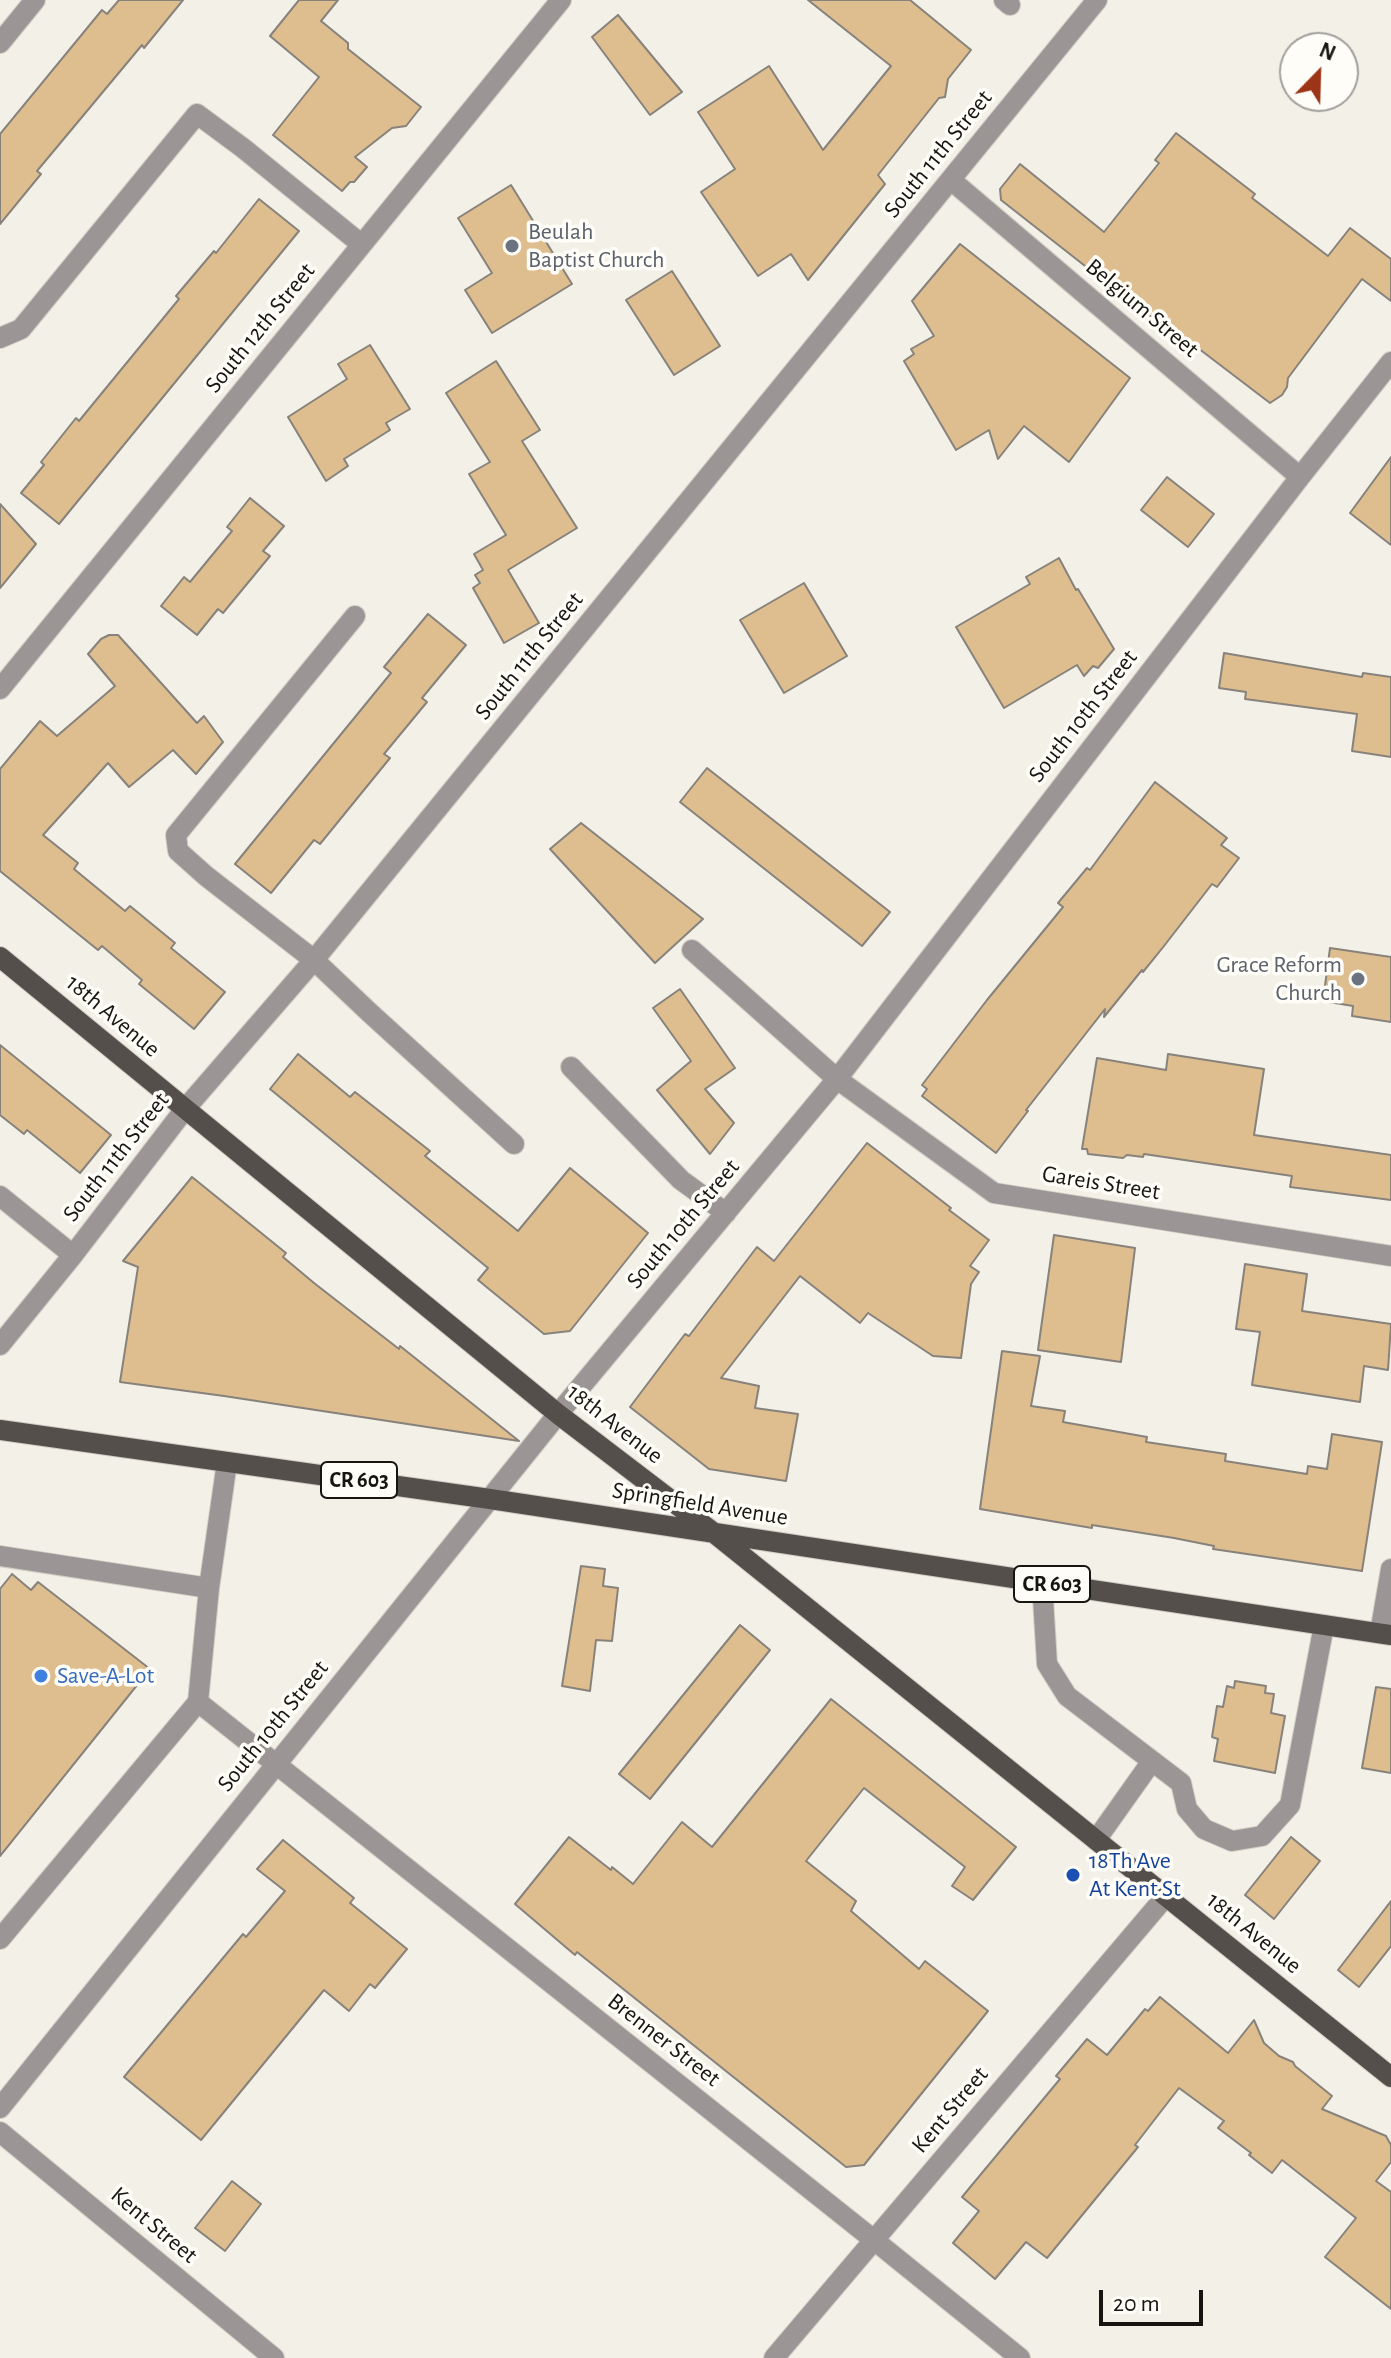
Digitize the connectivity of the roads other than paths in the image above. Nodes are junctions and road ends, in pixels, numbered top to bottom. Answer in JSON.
{"nodes":[{"id":1,"x":35,"y":0,"type":"edge"},
{"id":2,"x":561,"y":0,"type":"edge"},
{"id":3,"x":1097,"y":0,"type":"edge"},
{"id":4,"x":0,"y":43,"type":"edge"},
{"id":5,"x":951,"y":180,"type":"junction"},
{"id":6,"x":361,"y":244,"type":"junction"},
{"id":7,"x":0,"y":338,"type":"edge"},
{"id":8,"x":1391,"y":362,"type":"edge"},
{"id":9,"x":1300,"y":477,"type":"junction"},
{"id":10,"x":355,"y":616,"type":"dead end"},
{"id":11,"x":0,"y":689,"type":"edge"},
{"id":12,"x":692,"y":950,"type":"dead end"},
{"id":13,"x":0,"y":957,"type":"edge"},
{"id":14,"x":314,"y":960,"type":"junction"},
{"id":15,"x":571,"y":1067,"type":"dead end"},
{"id":16,"x":837,"y":1079,"type":"junction"},
{"id":17,"x":185,"y":1109,"type":"junction"},
{"id":18,"x":514,"y":1144,"type":"dead end"},
{"id":19,"x":0,"y":1196,"type":"edge"},
{"id":20,"x":726,"y":1213,"type":"junction"},
{"id":21,"x":73,"y":1255,"type":"junction"},
{"id":22,"x":1391,"y":1256,"type":"edge"},
{"id":23,"x":0,"y":1345,"type":"edge"},
{"id":24,"x":558,"y":1414,"type":"junction"},
{"id":25,"x":0,"y":1430,"type":"edge"},
{"id":26,"x":227,"y":1462,"type":"junction"},
{"id":27,"x":490,"y":1499,"type":"junction"},
{"id":28,"x":714,"y":1533,"type":"junction"},
{"id":29,"x":0,"y":1556,"type":"edge"},
{"id":30,"x":1391,"y":1569,"type":"edge"},
{"id":31,"x":1042,"y":1582,"type":"junction"},
{"id":32,"x":209,"y":1588,"type":"junction"},
{"id":33,"x":1324,"y":1625,"type":"junction"},
{"id":34,"x":1386,"y":1634,"type":"edge"},
{"id":35,"x":198,"y":1702,"type":"junction"},
{"id":36,"x":1152,"y":1761,"type":"junction"},
{"id":37,"x":275,"y":1765,"type":"junction"},
{"id":38,"x":1096,"y":1840,"type":"junction"},
{"id":39,"x":1166,"y":1896,"type":"junction"},
{"id":40,"x":0,"y":1939,"type":"edge"},
{"id":41,"x":1391,"y":2077,"type":"edge"},
{"id":42,"x":0,"y":2108,"type":"edge"},
{"id":43,"x":0,"y":2132,"type":"edge"},
{"id":44,"x":874,"y":2240,"type":"junction"},
{"id":45,"x":274,"y":2358,"type":"edge"},
{"id":46,"x":774,"y":2358,"type":"edge"},
{"id":47,"x":1020,"y":2358,"type":"edge"}],
"edges":[{"from":1,"to":4,"type":"street"},
{"from":2,"to":6,"type":"street","name":"South 12th Street"},
{"from":3,"to":5,"type":"street","name":"South 11th Street"},
{"from":5,"to":9,"type":"street","name":"Belgium Street"},
{"from":5,"to":14,"type":"street","name":"South 11th Street"},
{"from":6,"to":7,"type":"street"},
{"from":6,"to":11,"type":"street","name":"South 12th Street"},
{"from":8,"to":9,"type":"street","name":"South 10th Street"},
{"from":9,"to":16,"type":"street","name":"South 10th Street"},
{"from":10,"to":14,"type":"street"},
{"from":12,"to":16,"type":"street","name":"Gareis Street"},
{"from":13,"to":17,"type":"main road","name":"18th Avenue"},
{"from":14,"to":17,"type":"street","name":"South 11th Street"},
{"from":14,"to":18,"type":"street"},
{"from":15,"to":20,"type":"street"},
{"from":16,"to":20,"type":"street","name":"South 10th Street"},
{"from":16,"to":22,"type":"street","name":"Gareis Street"},
{"from":17,"to":21,"type":"street","name":"South 11th Street"},
{"from":17,"to":24,"type":"main road","name":"18th Avenue"},
{"from":19,"to":21,"type":"street"},
{"from":20,"to":24,"type":"street","name":"South 10th Street"},
{"from":21,"to":23,"type":"street","name":"South 11th Street"},
{"from":24,"to":27,"type":"street","name":"South 10th Street"},
{"from":24,"to":28,"type":"main road","name":"18th Avenue"},
{"from":25,"to":26,"type":"main road","name":"Springfield Avenue","number":"CR 603"},
{"from":26,"to":27,"type":"main road","name":"Springfield Avenue","number":"CR 603"},
{"from":26,"to":32,"type":"street"},
{"from":27,"to":28,"type":"main road","name":"Springfield Avenue","number":"CR 603"},
{"from":27,"to":37,"type":"street","name":"South 10th Street"},
{"from":28,"to":31,"type":"main road","name":"Springfield Avenue","number":"CR 603"},
{"from":28,"to":38,"type":"main road","name":"18th Avenue"},
{"from":29,"to":32,"type":"street"},
{"from":30,"to":34,"type":"street"},
{"from":31,"to":33,"type":"main road","name":"Springfield Avenue","number":"CR 603"},
{"from":31,"to":36,"type":"street"},
{"from":32,"to":35,"type":"street"},
{"from":33,"to":34,"type":"main road","name":"Springfield Avenue","number":"CR 603"},
{"from":33,"to":36,"type":"street"},
{"from":35,"to":37,"type":"street","name":"Brenner Street"},
{"from":35,"to":40,"type":"street"},
{"from":36,"to":38,"type":"street"},
{"from":37,"to":42,"type":"street","name":"South 10th Street"},
{"from":37,"to":44,"type":"street","name":"Brenner Street"},
{"from":38,"to":39,"type":"main road","name":"18th Avenue"},
{"from":39,"to":41,"type":"main road","name":"18th Avenue"},
{"from":39,"to":44,"type":"street","name":"Kent Street"},
{"from":43,"to":45,"type":"street","name":"Kent Street"},
{"from":44,"to":46,"type":"street","name":"Kent Street"},
{"from":44,"to":47,"type":"street","name":"Brenner Street"}]}
